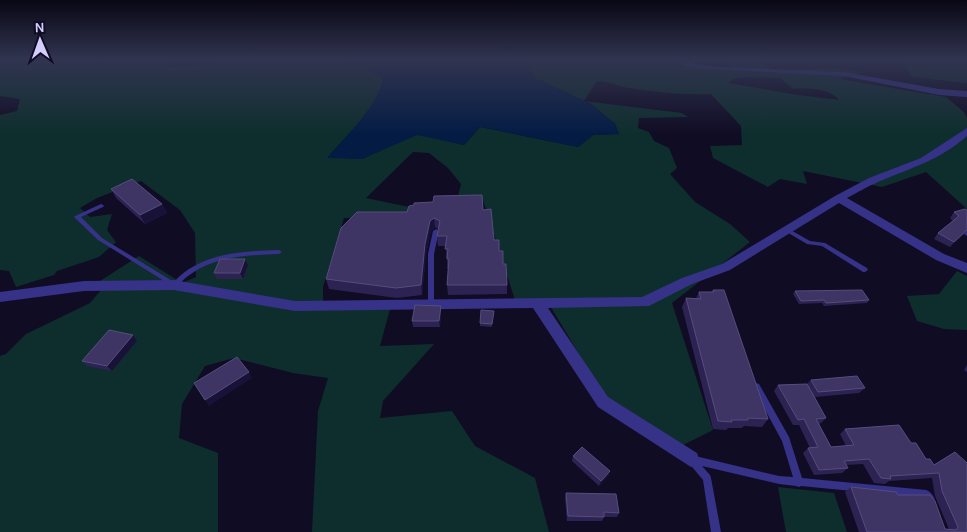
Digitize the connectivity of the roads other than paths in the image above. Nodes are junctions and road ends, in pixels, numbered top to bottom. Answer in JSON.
{"nodes":[{"id":1,"x":896,"y":84,"type":"edge"},
{"id":2,"x":967,"y":94,"type":"edge"},
{"id":3,"x":967,"y":131,"type":"edge"},
{"id":4,"x":839,"y":198,"type":"junction"},
{"id":5,"x":101,"y":206,"type":"dead end"},
{"id":6,"x":787,"y":230,"type":"junction"},
{"id":7,"x":436,"y":231,"type":"edge"},
{"id":8,"x":279,"y":252,"type":"dead end"},
{"id":9,"x":967,"y":268,"type":"edge"},
{"id":10,"x":865,"y":270,"type":"dead end"},
{"id":11,"x":174,"y":285,"type":"junction"},
{"id":12,"x":0,"y":297,"type":"edge"},
{"id":13,"x":537,"y":303,"type":"junction"},
{"id":14,"x":431,"y":304,"type":"junction"},
{"id":15,"x":751,"y":379,"type":"edge"},
{"id":16,"x":691,"y":459,"type":"junction"},
{"id":17,"x":799,"y":483,"type":"junction"},
{"id":18,"x":935,"y":510,"type":"edge"},
{"id":19,"x":716,"y":532,"type":"edge"}],
"edges":[{"from":1,"to":2,"type":"street"},
{"from":3,"to":4,"type":"street"},
{"from":4,"to":6,"type":"street"},
{"from":4,"to":9,"type":"street"},
{"from":5,"to":11,"type":"lane"},
{"from":6,"to":10,"type":"lane"},
{"from":6,"to":13,"type":"street"},
{"from":7,"to":14,"type":"lane"},
{"from":8,"to":11,"type":"lane"},
{"from":11,"to":12,"type":"street"},
{"from":11,"to":14,"type":"street"},
{"from":13,"to":14,"type":"street"},
{"from":13,"to":16,"type":"street"},
{"from":15,"to":17,"type":"lane"},
{"from":16,"to":17,"type":"lane"},
{"from":16,"to":19,"type":"lane"},
{"from":17,"to":18,"type":"lane"}]}
